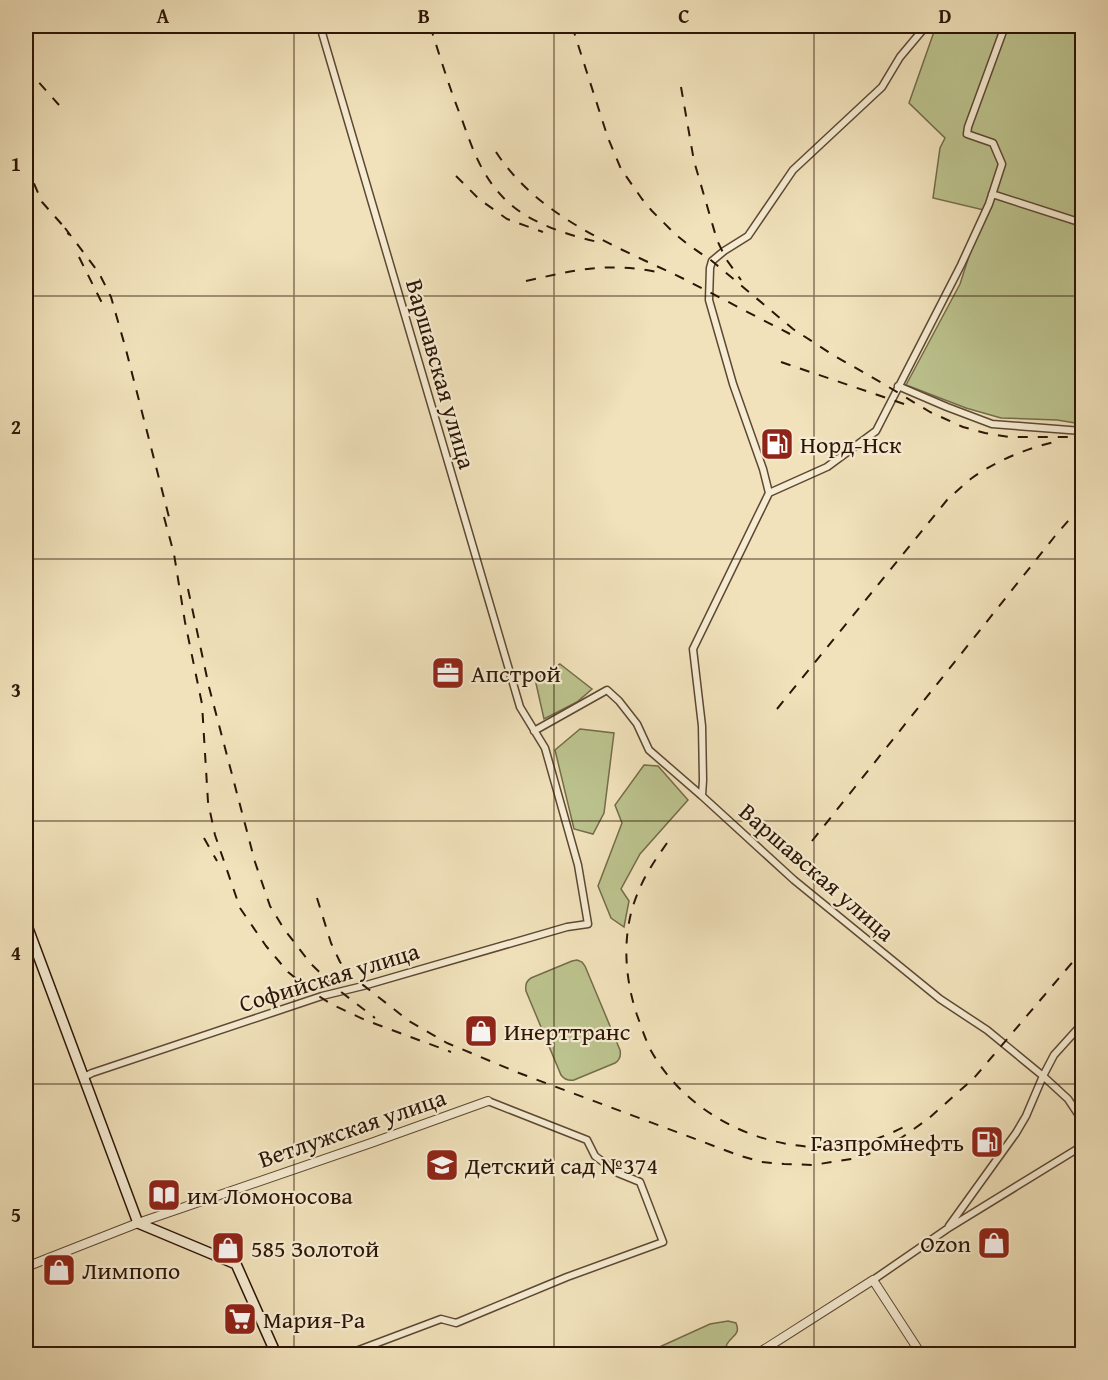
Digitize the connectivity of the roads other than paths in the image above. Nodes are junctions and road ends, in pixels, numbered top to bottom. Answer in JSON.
{"nodes":[{"id":1,"x":320,"y":26,"type":"edge"},
{"id":2,"x":926,"y":26,"type":"edge"},
{"id":3,"x":1005,"y":26,"type":"edge"},
{"id":4,"x":992,"y":194,"type":"junction"},
{"id":5,"x":1083,"y":223,"type":"edge"},
{"id":6,"x":898,"y":386,"type":"junction"},
{"id":7,"x":1083,"y":431,"type":"edge"},
{"id":8,"x":769,"y":493,"type":"junction"},
{"id":9,"x":534,"y":731,"type":"junction"},
{"id":10,"x":702,"y":796,"type":"junction"},
{"id":11,"x":26,"y":922,"type":"edge"},
{"id":12,"x":588,"y":924,"type":"joint"},
{"id":13,"x":1083,"y":1024,"type":"edge"},
{"id":14,"x":1043,"y":1076,"type":"junction"},
{"id":15,"x":84,"y":1077,"type":"junction"},
{"id":16,"x":488,"y":1101,"type":"joint"},
{"id":17,"x":1083,"y":1120,"type":"edge"},
{"id":18,"x":1083,"y":1146,"type":"edge"},
{"id":19,"x":138,"y":1223,"type":"junction"},
{"id":20,"x":947,"y":1229,"type":"junction"},
{"id":21,"x":26,"y":1267,"type":"edge"},
{"id":22,"x":873,"y":1280,"type":"junction"},
{"id":23,"x":276,"y":1354,"type":"edge"},
{"id":24,"x":348,"y":1354,"type":"edge"},
{"id":25,"x":757,"y":1354,"type":"edge"},
{"id":26,"x":921,"y":1354,"type":"edge"}],
"edges":[{"from":1,"to":9,"type":"street","name":"Варшавская улица"},
{"from":2,"to":8,"type":"street"},
{"from":3,"to":4,"type":"street"},
{"from":4,"to":5,"type":"street"},
{"from":4,"to":6,"type":"street"},
{"from":6,"to":7,"type":"street"},
{"from":6,"to":8,"type":"street"},
{"from":8,"to":10,"type":"street"},
{"from":9,"to":10,"type":"street","name":"Варшавская улица"},
{"from":9,"to":12,"type":"street","name":"Варшавская улица"},
{"from":10,"to":14,"type":"street","name":"Варшавская улица"},
{"from":11,"to":15,"type":"main road"},
{"from":12,"to":15,"type":"street","name":"Софийская улица"},
{"from":13,"to":14,"type":"street"},
{"from":14,"to":17,"type":"street","name":"Варшавская улица"},
{"from":14,"to":20,"type":"street"},
{"from":15,"to":19,"type":"main road"},
{"from":16,"to":19,"type":"street","name":"Ветлужская улица"},
{"from":16,"to":24,"type":"street"},
{"from":18,"to":20,"type":"street"},
{"from":19,"to":21,"type":"street","name":"Ветлужская улица"},
{"from":19,"to":23,"type":"main road"},
{"from":20,"to":22,"type":"street"},
{"from":22,"to":25,"type":"street"},
{"from":22,"to":26,"type":"street"}]}
